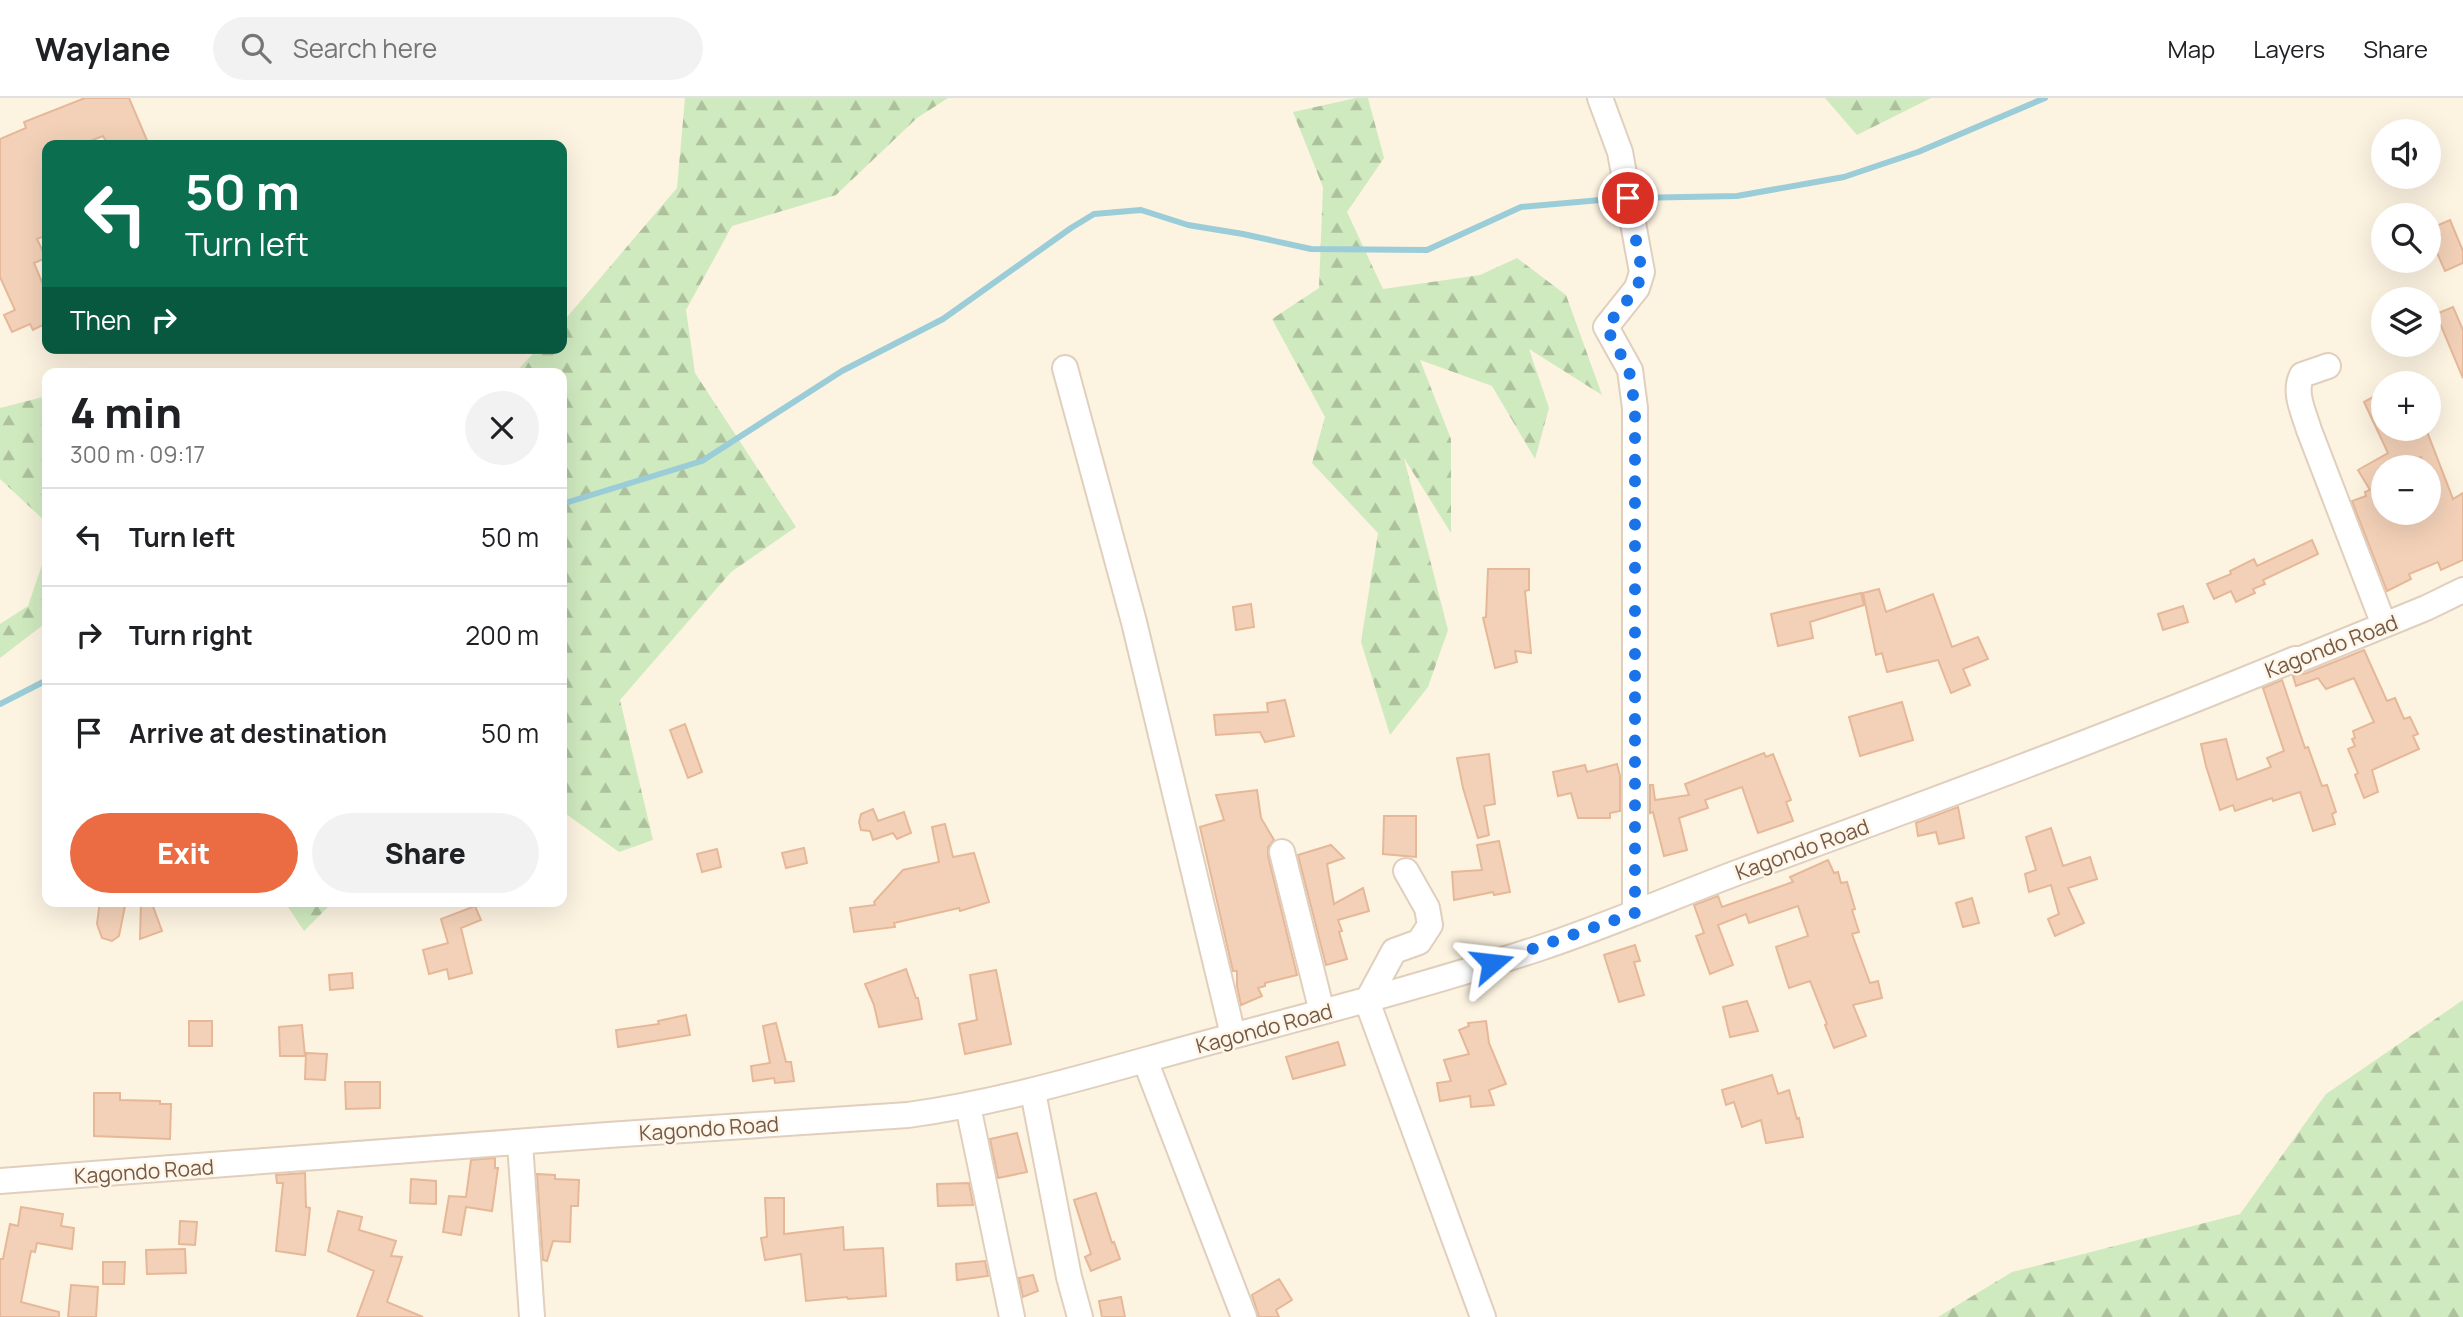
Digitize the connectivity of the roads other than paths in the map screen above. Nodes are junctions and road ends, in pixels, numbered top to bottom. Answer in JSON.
{"nodes":[{"id":1,"x":1600,"y":98,"type":"edge"},
{"id":2,"x":2328,"y":366,"type":"dead end"},
{"id":3,"x":1065,"y":368,"type":"dead end"},
{"id":4,"x":2463,"y":590,"type":"edge"},
{"id":5,"x":2384,"y":625,"type":"junction"},
{"id":6,"x":1282,"y":852,"type":"dead end"},
{"id":7,"x":1406,"y":871,"type":"dead end"},
{"id":8,"x":1635,"y":913,"type":"junction"},
{"id":9,"x":1367,"y":1001,"type":"junction"},
{"id":10,"x":1322,"y":1012,"type":"junction"},
{"id":11,"x":1233,"y":1035,"type":"junction"},
{"id":12,"x":1145,"y":1060,"type":"junction"},
{"id":13,"x":1032,"y":1092,"type":"junction"},
{"id":14,"x":968,"y":1106,"type":"junction"},
{"id":15,"x":520,"y":1143,"type":"junction"},
{"id":16,"x":0,"y":1181,"type":"edge"},
{"id":17,"x":532,"y":1317,"type":"edge"},
{"id":18,"x":1012,"y":1317,"type":"edge"},
{"id":19,"x":1080,"y":1317,"type":"edge"},
{"id":20,"x":1244,"y":1317,"type":"edge"},
{"id":21,"x":1483,"y":1317,"type":"edge"}],
"edges":[{"from":1,"to":8,"type":"street"},
{"from":2,"to":5,"type":"street"},
{"from":3,"to":11,"type":"street"},
{"from":4,"to":5,"type":"street","name":"Kagondo Road"},
{"from":5,"to":8,"type":"street","name":"Kagondo Road"},
{"from":6,"to":10,"type":"street"},
{"from":7,"to":9,"type":"street"},
{"from":8,"to":9,"type":"street","name":"Kagondo Road"},
{"from":9,"to":10,"type":"street","name":"Kagondo Road"},
{"from":9,"to":21,"type":"street"},
{"from":10,"to":11,"type":"street","name":"Kagondo Road"},
{"from":11,"to":12,"type":"street","name":"Kagondo Road"},
{"from":12,"to":13,"type":"street","name":"Kagondo Road"},
{"from":12,"to":20,"type":"street"},
{"from":13,"to":14,"type":"street","name":"Kagondo Road"},
{"from":13,"to":19,"type":"street"},
{"from":14,"to":15,"type":"street","name":"Kagondo Road"},
{"from":14,"to":18,"type":"street"},
{"from":15,"to":16,"type":"street","name":"Kagondo Road"},
{"from":15,"to":17,"type":"street"}]}
